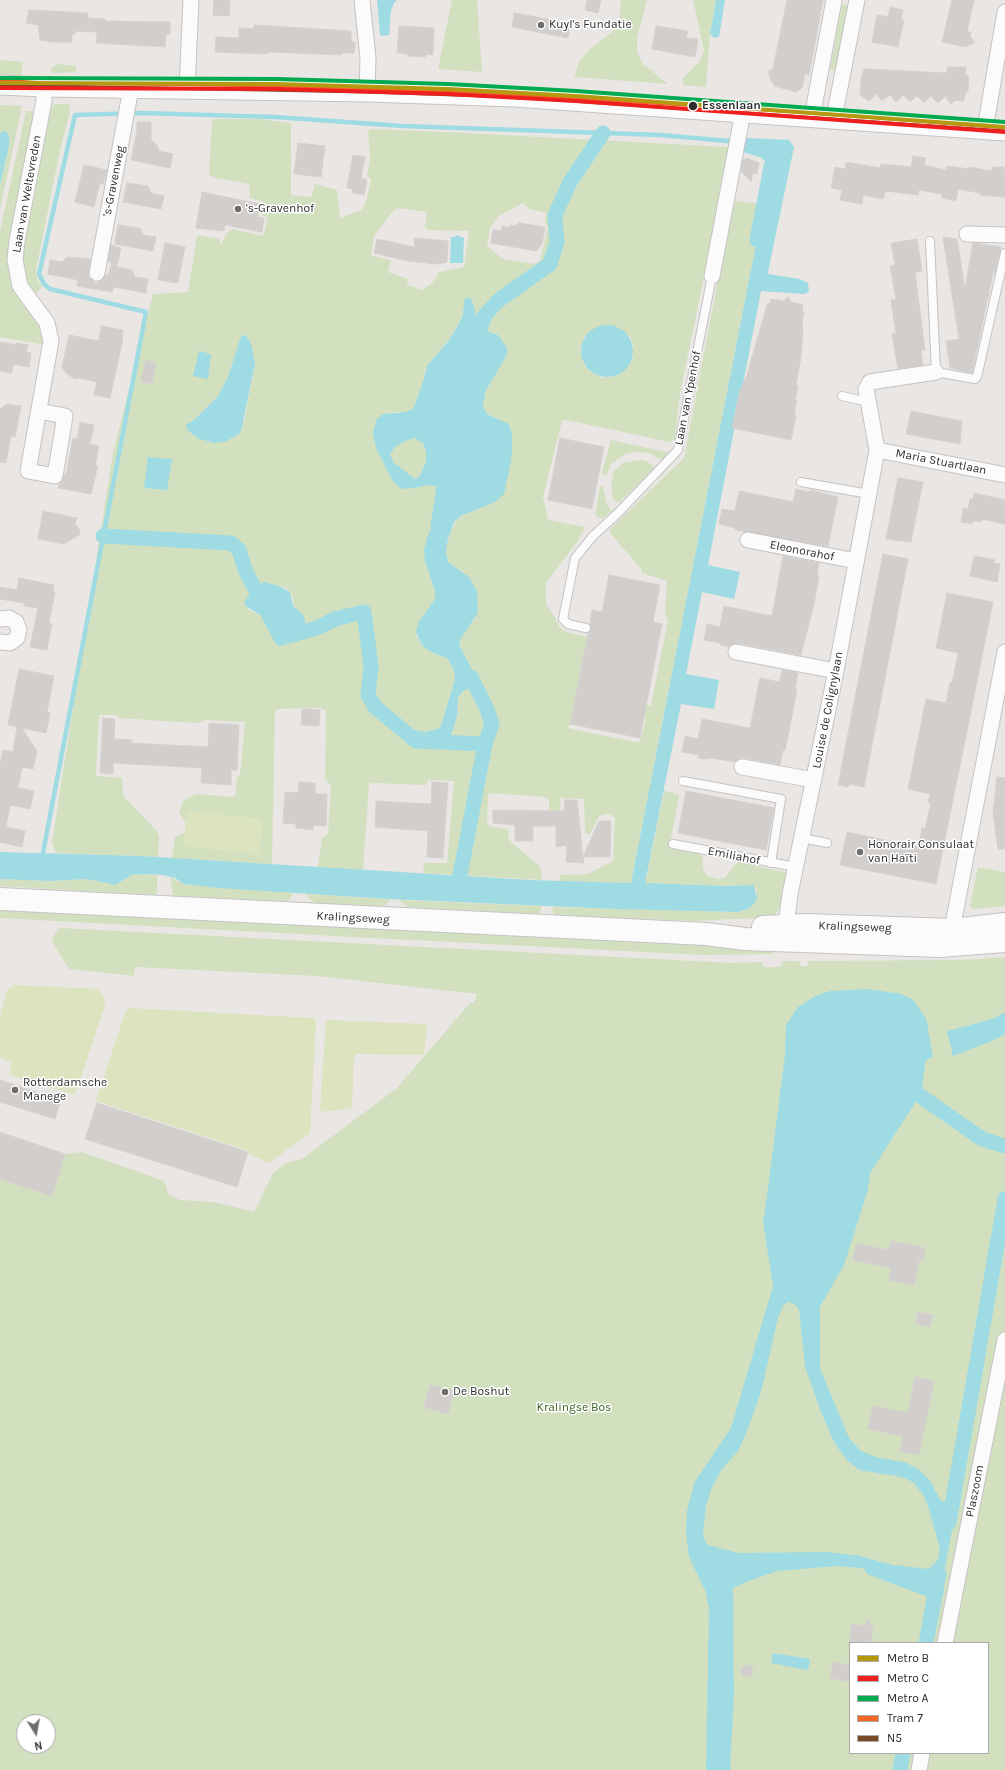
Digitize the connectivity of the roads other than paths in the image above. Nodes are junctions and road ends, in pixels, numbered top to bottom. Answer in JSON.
{"nodes":[{"id":1,"x":191,"y":0,"type":"edge"},
{"id":2,"x":362,"y":0,"type":"edge"},
{"id":3,"x":834,"y":0,"type":"edge"},
{"id":4,"x":857,"y":0,"type":"edge"},
{"id":5,"x":1005,"y":12,"type":"edge"},
{"id":6,"x":0,"y":85,"type":"edge"},
{"id":7,"x":44,"y":87,"type":"junction"},
{"id":8,"x":131,"y":88,"type":"junction"},
{"id":9,"x":187,"y":88,"type":"junction"},
{"id":10,"x":367,"y":92,"type":"junction"},
{"id":11,"x":743,"y":112,"type":"junction"},
{"id":12,"x":812,"y":117,"type":"junction"},
{"id":13,"x":834,"y":118,"type":"junction"},
{"id":14,"x":985,"y":129,"type":"junction"},
{"id":15,"x":1005,"y":131,"type":"edge"},
{"id":16,"x":967,"y":234,"type":"dead end"},
{"id":17,"x":1005,"y":235,"type":"edge"},
{"id":18,"x":930,"y":241,"type":"dead end"},
{"id":19,"x":1005,"y":253,"type":"edge"},
{"id":20,"x":97,"y":273,"type":"dead end"},
{"id":21,"x":712,"y":276,"type":"joint"},
{"id":22,"x":936,"y":372,"type":"junction"},
{"id":23,"x":842,"y":396,"type":"dead end"},
{"id":24,"x":868,"y":402,"type":"junction"},
{"id":25,"x":39,"y":411,"type":"dead end"},
{"id":26,"x":878,"y":450,"type":"junction"},
{"id":27,"x":1005,"y":475,"type":"edge"},
{"id":28,"x":801,"y":482,"type":"dead end"},
{"id":29,"x":869,"y":494,"type":"junction"},
{"id":30,"x":748,"y":540,"type":"dead end"},
{"id":31,"x":856,"y":561,"type":"junction"},
{"id":32,"x":0,"y":618,"type":"edge"},
{"id":33,"x":586,"y":628,"type":"dead end"},
{"id":34,"x":1,"y":646,"type":"edge"},
{"id":35,"x":736,"y":652,"type":"dead end"},
{"id":36,"x":1005,"y":652,"type":"edge"},
{"id":37,"x":836,"y":671,"type":"junction"},
{"id":38,"x":742,"y":767,"type":"dead end"},
{"id":39,"x":814,"y":780,"type":"junction"},
{"id":40,"x":683,"y":781,"type":"dead end"},
{"id":41,"x":802,"y":838,"type":"junction"},
{"id":42,"x":827,"y":843,"type":"dead end"},
{"id":43,"x":673,"y":844,"type":"dead end"},
{"id":44,"x":770,"y":863,"type":"junction"},
{"id":45,"x":796,"y":867,"type":"junction"},
{"id":46,"x":0,"y":899,"type":"edge"},
{"id":47,"x":1005,"y":924,"type":"edge"},
{"id":48,"x":786,"y":933,"type":"junction"},
{"id":49,"x":953,"y":938,"type":"junction"},
{"id":50,"x":1005,"y":941,"type":"edge"},
{"id":51,"x":1005,"y":1340,"type":"edge"},
{"id":52,"x":945,"y":1642,"type":"edge"},
{"id":53,"x":922,"y":1754,"type":"edge"},
{"id":54,"x":919,"y":1770,"type":"edge"}],
"edges":[{"from":1,"to":9,"type":"street"},
{"from":2,"to":10,"type":"street"},
{"from":3,"to":12,"type":"street"},
{"from":4,"to":13,"type":"street"},
{"from":5,"to":14,"type":"street"},
{"from":6,"to":7,"type":"street"},
{"from":7,"to":8,"type":"street"},
{"from":7,"to":25,"type":"street","name":"Laan van Weltevreden"},
{"from":8,"to":9,"type":"street"},
{"from":8,"to":20,"type":"street","name":"'s-Gravenweg"},
{"from":9,"to":10,"type":"street"},
{"from":10,"to":11,"type":"street"},
{"from":11,"to":12,"type":"street"},
{"from":11,"to":21,"type":"street","name":"Laan van Ypenhof"},
{"from":12,"to":13,"type":"street"},
{"from":13,"to":14,"type":"street"},
{"from":14,"to":15,"type":"street"},
{"from":16,"to":17,"type":"street"},
{"from":18,"to":22,"type":"lane"},
{"from":19,"to":22,"type":"lane"},
{"from":21,"to":33,"type":"lane","name":"Laan van Ypenhof"},
{"from":22,"to":24,"type":"street","name":"Louise de Colignylaan"},
{"from":23,"to":24,"type":"lane"},
{"from":24,"to":26,"type":"street","name":"Louise de Colignylaan"},
{"from":26,"to":27,"type":"street","name":"Maria Stuartlaan"},
{"from":26,"to":29,"type":"street","name":"Louise de Colignylaan"},
{"from":28,"to":29,"type":"lane"},
{"from":29,"to":31,"type":"street","name":"Louise de Colignylaan"},
{"from":30,"to":31,"type":"street","name":"Eleonorahof"},
{"from":31,"to":37,"type":"street","name":"Louise de Colignylaan"},
{"from":32,"to":34,"type":"street"},
{"from":35,"to":37,"type":"street"},
{"from":36,"to":49,"type":"street"},
{"from":37,"to":39,"type":"street","name":"Louise de Colignylaan"},
{"from":38,"to":39,"type":"street"},
{"from":39,"to":41,"type":"street","name":"Louise de Colignylaan"},
{"from":40,"to":44,"type":"lane"},
{"from":41,"to":42,"type":"lane"},
{"from":41,"to":45,"type":"street","name":"Louise de Colignylaan"},
{"from":43,"to":44,"type":"lane","name":"Emiliahof"},
{"from":44,"to":45,"type":"lane","name":"Emiliahof"},
{"from":45,"to":48,"type":"street","name":"Louise de Colignylaan"},
{"from":46,"to":48,"type":"main road","name":"Kralingseweg"},
{"from":47,"to":49,"type":"main road","name":"Kralingseweg"},
{"from":48,"to":49,"type":"main road","name":"Kralingseweg"},
{"from":49,"to":50,"type":"main road","name":"Kralingseweg"},
{"from":51,"to":52,"type":"street","name":"Plaszoom"},
{"from":53,"to":54,"type":"street"}]}
